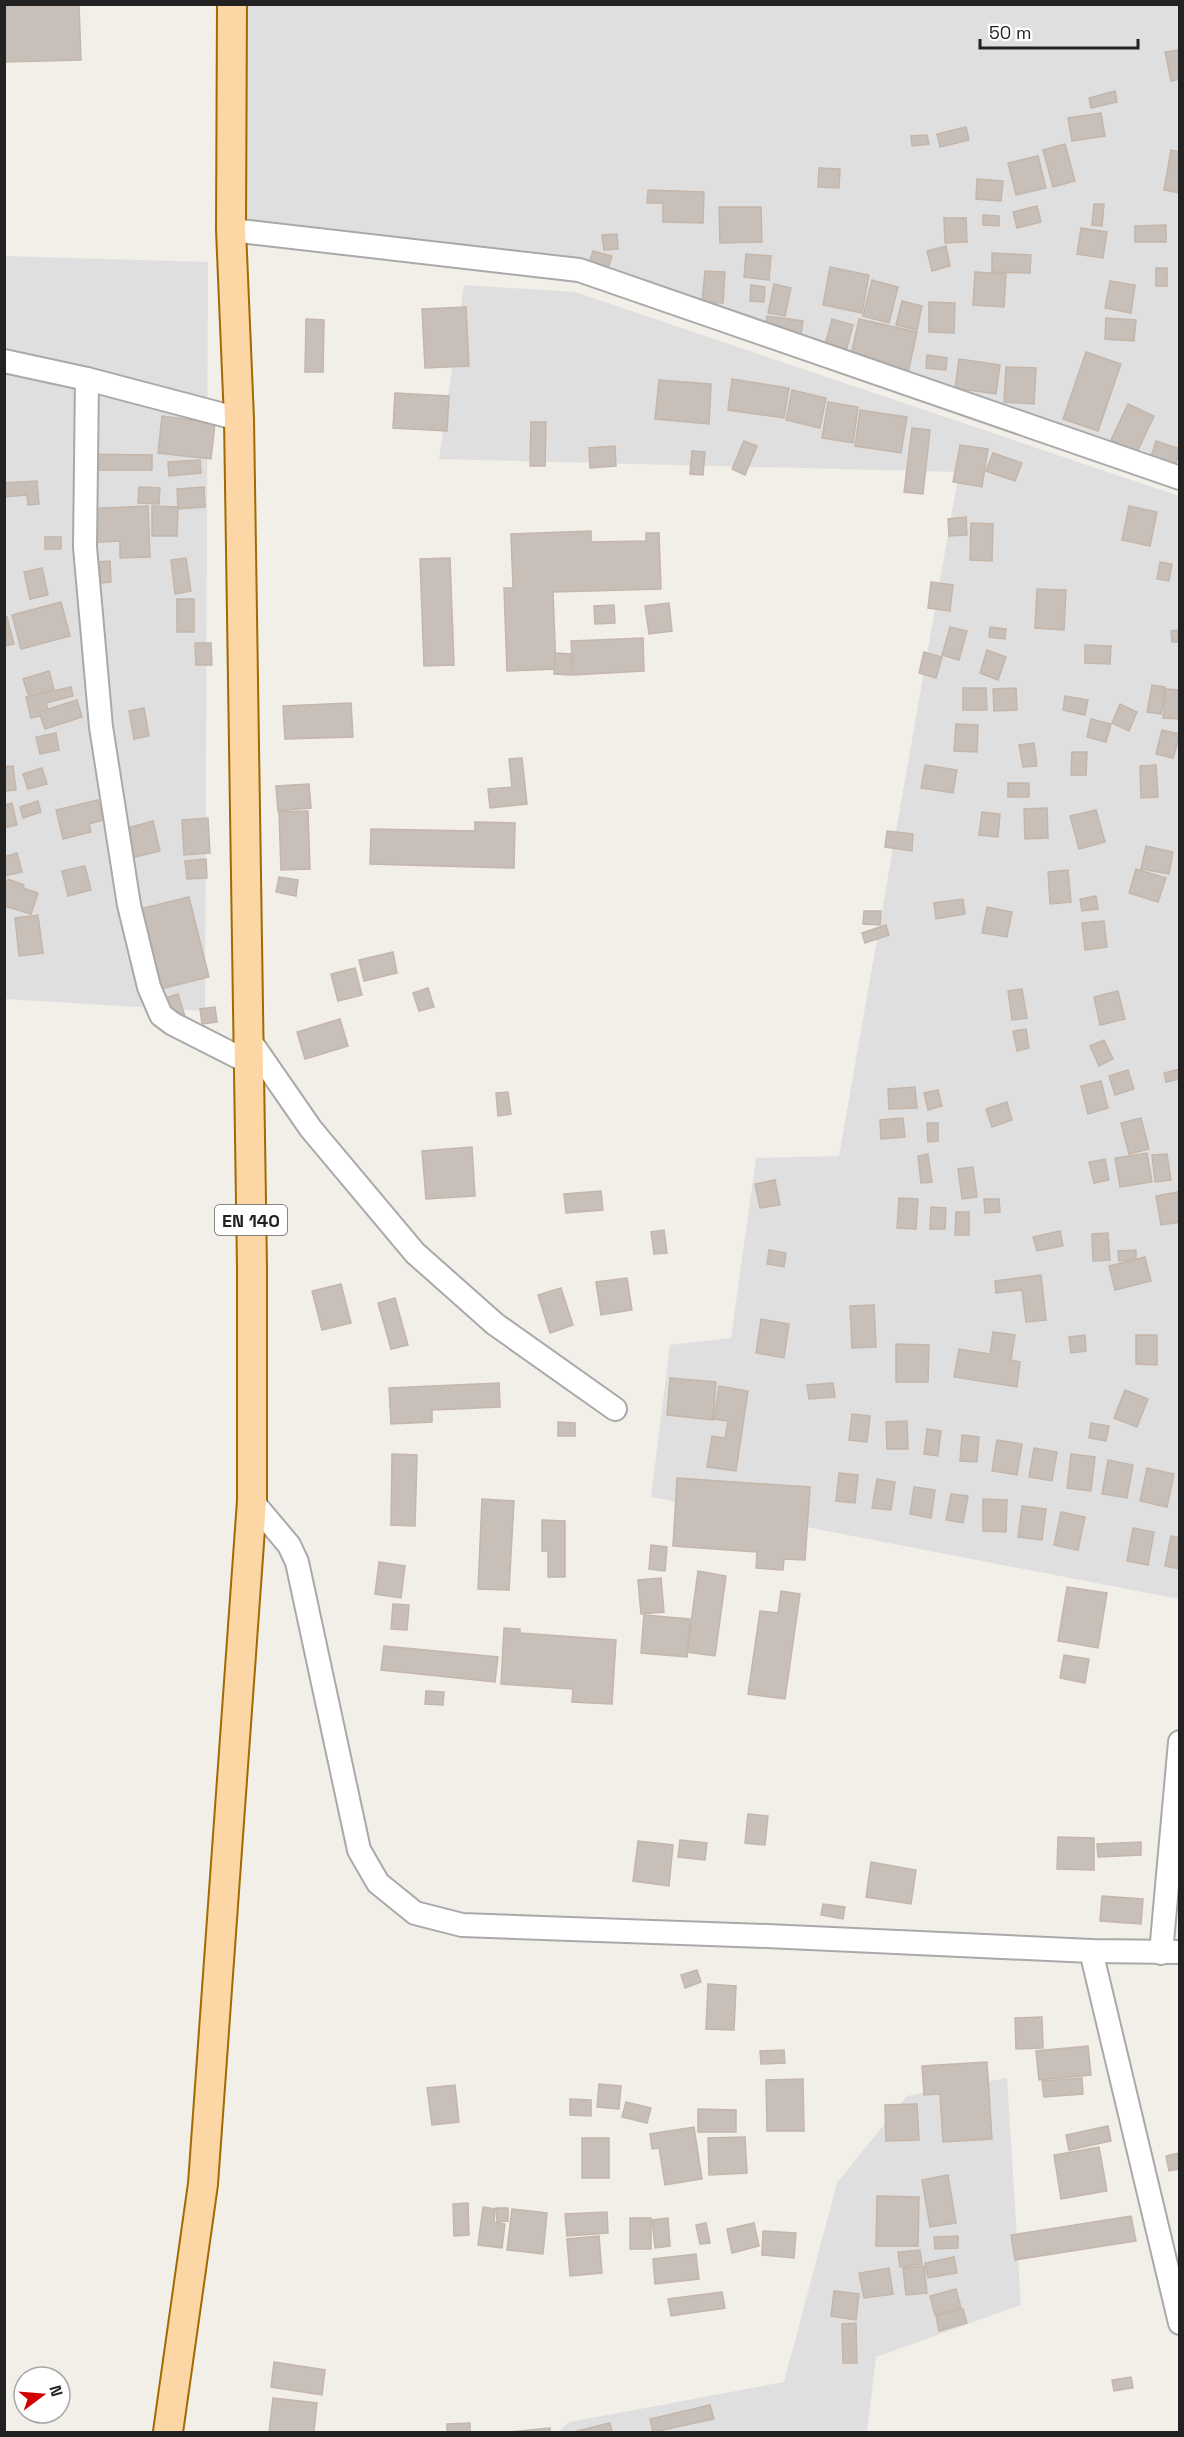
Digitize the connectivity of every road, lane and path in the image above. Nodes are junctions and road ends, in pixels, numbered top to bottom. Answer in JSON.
{"nodes":[{"id":1,"x":232,"y":4,"type":"edge"},
{"id":2,"x":231,"y":230,"type":"junction"},
{"id":3,"x":4,"y":361,"type":"edge"},
{"id":4,"x":87,"y":379,"type":"junction"},
{"id":5,"x":240,"y":419,"type":"junction"},
{"id":6,"x":1179,"y":478,"type":"edge"},
{"id":7,"x":248,"y":1050,"type":"junction"},
{"id":8,"x":615,"y":1409,"type":"dead end"},
{"id":9,"x":252,"y":1502,"type":"junction"},
{"id":10,"x":1179,"y":1742,"type":"edge"},
{"id":11,"x":1091,"y":1951,"type":"junction"},
{"id":12,"x":1170,"y":1953,"type":"edge"},
{"id":13,"x":1179,"y":2324,"type":"edge"},
{"id":14,"x":168,"y":2433,"type":"edge"}],
"edges":[{"from":1,"to":2,"type":"main road","number":"EN 140"},
{"from":2,"to":5,"type":"main road","number":"EN 140"},
{"from":2,"to":6,"type":"street"},
{"from":3,"to":4,"type":"street"},
{"from":4,"to":5,"type":"street"},
{"from":4,"to":7,"type":"street"},
{"from":5,"to":7,"type":"main road","number":"EN 140"},
{"from":7,"to":8,"type":"street"},
{"from":7,"to":9,"type":"main road","number":"EN 140"},
{"from":9,"to":11,"type":"street"},
{"from":9,"to":14,"type":"main road","number":"EN 140"},
{"from":10,"to":12,"type":"street"},
{"from":11,"to":12,"type":"street"},
{"from":11,"to":13,"type":"street"}]}
